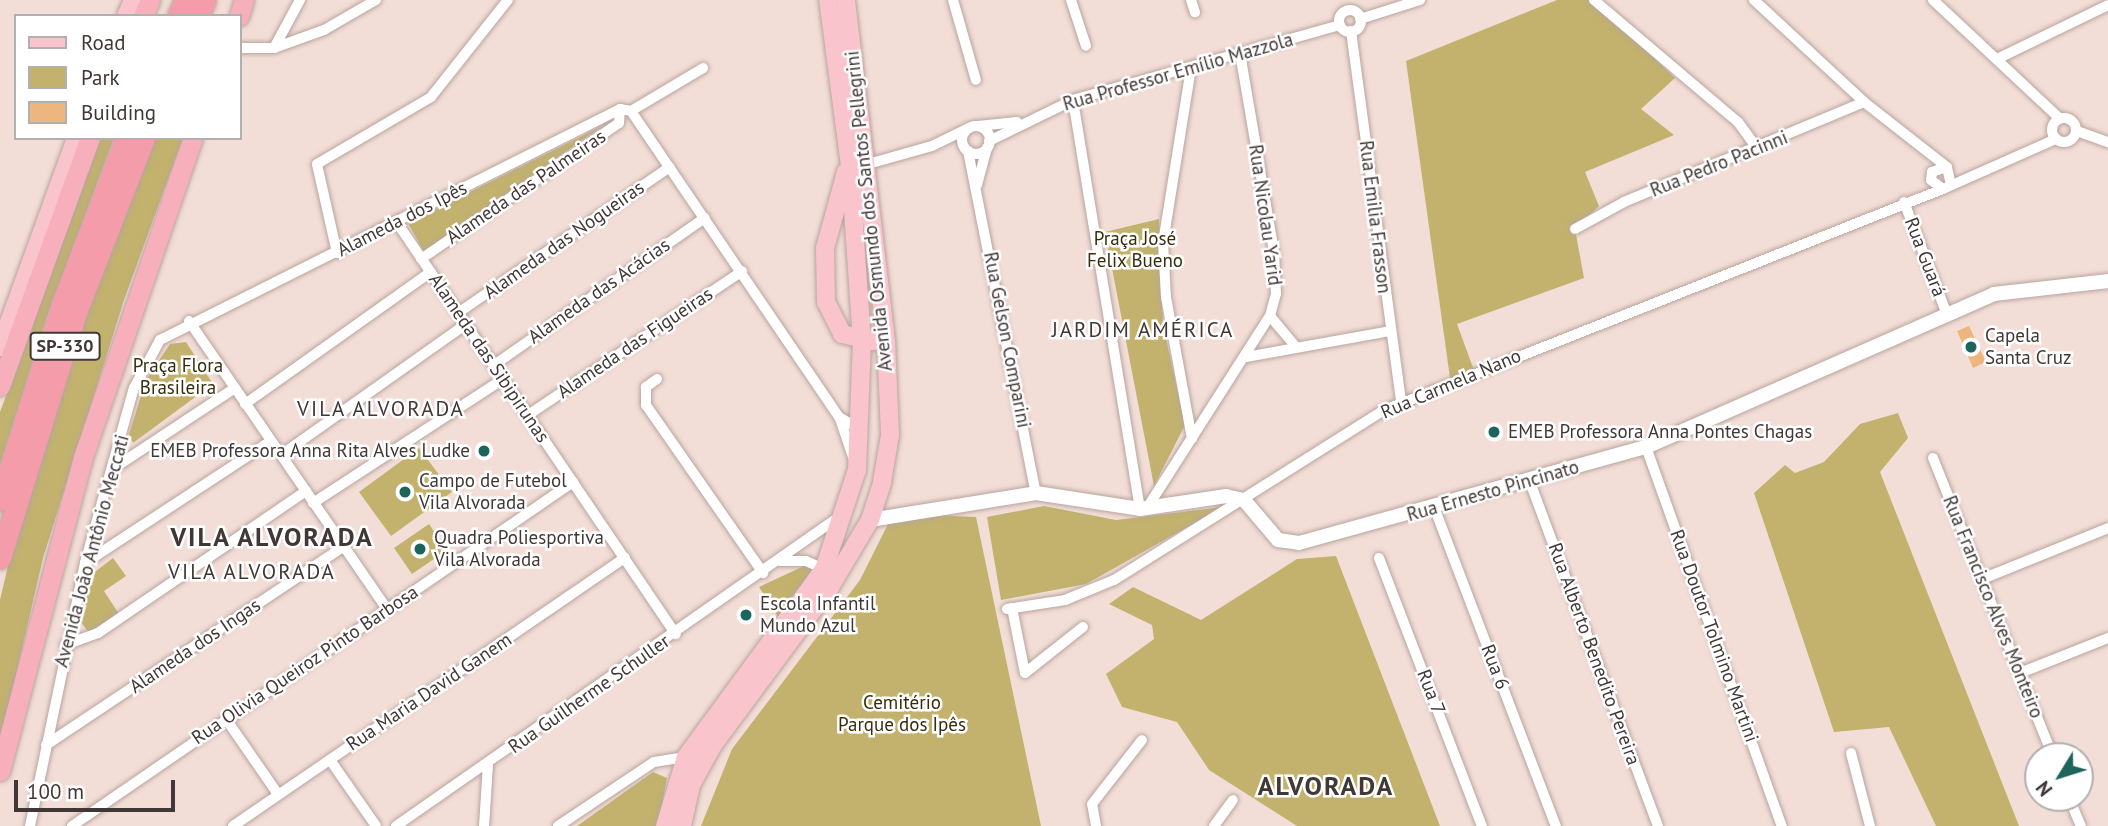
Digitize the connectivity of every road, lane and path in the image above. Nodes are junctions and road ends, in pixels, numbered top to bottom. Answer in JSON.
{"nodes":[{"id":1,"x":300,"y":0,"type":"edge"},
{"id":2,"x":376,"y":0,"type":"edge"},
{"id":3,"x":508,"y":0,"type":"edge"},
{"id":4,"x":828,"y":0,"type":"edge"},
{"id":5,"x":846,"y":0,"type":"edge"},
{"id":6,"x":953,"y":0,"type":"edge"},
{"id":7,"x":1071,"y":0,"type":"edge"},
{"id":8,"x":1191,"y":0,"type":"edge"},
{"id":9,"x":1420,"y":0,"type":"edge"},
{"id":10,"x":1594,"y":0,"type":"edge"},
{"id":11,"x":1754,"y":0,"type":"edge"},
{"id":12,"x":1933,"y":0,"type":"edge"},
{"id":13,"x":2108,"y":5,"type":"edge"},
{"id":14,"x":1195,"y":12,"type":"dead end"},
{"id":15,"x":1360,"y":19,"type":"junction"},
{"id":16,"x":1340,"y":26,"type":"junction"},
{"id":17,"x":1351,"y":31,"type":"junction"},
{"id":18,"x":1086,"y":46,"type":"dead end"},
{"id":19,"x":242,"y":48,"type":"edge"},
{"id":20,"x":274,"y":48,"type":"junction"},
{"id":21,"x":1240,"y":54,"type":"junction"},
{"id":22,"x":1997,"y":59,"type":"junction"},
{"id":23,"x":703,"y":68,"type":"dead end"},
{"id":24,"x":1191,"y":68,"type":"junction"},
{"id":25,"x":976,"y":80,"type":"dead end"},
{"id":26,"x":1073,"y":100,"type":"junction"},
{"id":27,"x":1864,"y":102,"type":"junction"},
{"id":28,"x":625,"y":110,"type":"junction"},
{"id":29,"x":2059,"y":118,"type":"junction"},
{"id":30,"x":1017,"y":122,"type":"junction"},
{"id":31,"x":973,"y":127,"type":"junction"},
{"id":32,"x":2077,"y":131,"type":"junction"},
{"id":33,"x":2056,"y":139,"type":"junction"},
{"id":34,"x":75,"y":140,"type":"edge"},
{"id":35,"x":89,"y":140,"type":"edge"},
{"id":36,"x":125,"y":140,"type":"edge"},
{"id":37,"x":143,"y":140,"type":"edge"},
{"id":38,"x":192,"y":140,"type":"edge"},
{"id":39,"x":2108,"y":142,"type":"edge"},
{"id":40,"x":988,"y":144,"type":"junction"},
{"id":41,"x":932,"y":146,"type":"junction"},
{"id":42,"x":966,"y":149,"type":"junction"},
{"id":43,"x":1758,"y":150,"type":"junction"},
{"id":44,"x":1926,"y":154,"type":"junction"},
{"id":45,"x":859,"y":165,"type":"junction"},
{"id":46,"x":670,"y":167,"type":"junction"},
{"id":47,"x":1949,"y":169,"type":"junction"},
{"id":48,"x":1976,"y":172,"type":"junction"},
{"id":49,"x":1931,"y":176,"type":"junction"},
{"id":50,"x":1947,"y":187,"type":"junction"},
{"id":51,"x":977,"y":188,"type":"junction"},
{"id":52,"x":1918,"y":197,"type":"junction"},
{"id":53,"x":1904,"y":202,"type":"junction"},
{"id":54,"x":705,"y":218,"type":"junction"},
{"id":55,"x":396,"y":221,"type":"junction"},
{"id":56,"x":1575,"y":229,"type":"dead end"},
{"id":57,"x":337,"y":253,"type":"junction"},
{"id":58,"x":421,"y":259,"type":"junction"},
{"id":59,"x":742,"y":271,"type":"junction"},
{"id":60,"x":430,"y":272,"type":"junction"},
{"id":61,"x":2108,"y":281,"type":"edge"},
{"id":62,"x":1946,"y":312,"type":"junction"},
{"id":63,"x":458,"y":313,"type":"junction"},
{"id":64,"x":1270,"y":316,"type":"junction"},
{"id":65,"x":189,"y":321,"type":"junction"},
{"id":66,"x":466,"y":324,"type":"junction"},
{"id":67,"x":173,"y":330,"type":"joint"},
{"id":68,"x":1390,"y":331,"type":"junction"},
{"id":69,"x":886,"y":341,"type":"junction"},
{"id":70,"x":862,"y":342,"type":"junction"},
{"id":71,"x":0,"y":347,"type":"edge"},
{"id":72,"x":1296,"y":347,"type":"junction"},
{"id":73,"x":1246,"y":357,"type":"junction"},
{"id":74,"x":494,"y":365,"type":"junction"},
{"id":75,"x":503,"y":379,"type":"junction"},
{"id":76,"x":657,"y":379,"type":"dead end"},
{"id":77,"x":0,"y":386,"type":"edge"},
{"id":78,"x":235,"y":388,"type":"junction"},
{"id":79,"x":1401,"y":403,"type":"junction"},
{"id":80,"x":245,"y":404,"type":"junction"},
{"id":81,"x":528,"y":415,"type":"junction"},
{"id":82,"x":839,"y":417,"type":"junction"},
{"id":83,"x":862,"y":431,"type":"junction"},
{"id":84,"x":890,"y":435,"type":"junction"},
{"id":85,"x":1192,"y":439,"type":"junction"},
{"id":86,"x":271,"y":441,"type":"junction"},
{"id":87,"x":1646,"y":447,"type":"junction"},
{"id":88,"x":281,"y":455,"type":"junction"},
{"id":89,"x":1933,"y":458,"type":"dead end"},
{"id":90,"x":114,"y":467,"type":"junction"},
{"id":91,"x":855,"y":474,"type":"junction"},
{"id":92,"x":573,"y":482,"type":"junction"},
{"id":93,"x":1530,"y":482,"type":"junction"},
{"id":94,"x":306,"y":491,"type":"junction"},
{"id":95,"x":1037,"y":493,"type":"junction"},
{"id":96,"x":0,"y":500,"type":"edge"},
{"id":97,"x":1244,"y":500,"type":"junction"},
{"id":98,"x":313,"y":503,"type":"junction"},
{"id":99,"x":1434,"y":507,"type":"junction"},
{"id":100,"x":1144,"y":508,"type":"junction"},
{"id":101,"x":844,"y":514,"type":"junction"},
{"id":102,"x":870,"y":520,"type":"junction"},
{"id":103,"x":2108,"y":528,"type":"edge"},
{"id":104,"x":344,"y":546,"type":"junction"},
{"id":105,"x":0,"y":558,"type":"edge"},
{"id":106,"x":625,"y":558,"type":"junction"},
{"id":107,"x":1379,"y":558,"type":"dead end"},
{"id":108,"x":780,"y":561,"type":"junction"},
{"id":109,"x":85,"y":563,"type":"junction"},
{"id":110,"x":824,"y":569,"type":"junction"},
{"id":111,"x":763,"y":573,"type":"junction"},
{"id":112,"x":1982,"y":579,"type":"junction"},
{"id":113,"x":387,"y":609,"type":"junction"},
{"id":114,"x":1083,"y":627,"type":"dead end"},
{"id":115,"x":676,"y":634,"type":"junction"},
{"id":116,"x":2108,"y":638,"type":"edge"},
{"id":117,"x":65,"y":645,"type":"junction"},
{"id":118,"x":2020,"y":673,"type":"junction"},
{"id":119,"x":226,"y":719,"type":"junction"},
{"id":120,"x":1142,"y":740,"type":"dead end"},
{"id":121,"x":2047,"y":742,"type":"edge"},
{"id":122,"x":46,"y":745,"type":"junction"},
{"id":123,"x":1851,"y":753,"type":"dead end"},
{"id":124,"x":686,"y":757,"type":"junction"},
{"id":125,"x":330,"y":760,"type":"junction"},
{"id":126,"x":488,"y":764,"type":"junction"},
{"id":127,"x":0,"y":771,"type":"edge"},
{"id":128,"x":690,"y":789,"type":"junction"},
{"id":129,"x":278,"y":794,"type":"junction"},
{"id":130,"x":1233,"y":800,"type":"dead end"},
{"id":131,"x":30,"y":826,"type":"edge"},
{"id":132,"x":72,"y":826,"type":"edge"},
{"id":133,"x":233,"y":826,"type":"edge"},
{"id":134,"x":376,"y":826,"type":"edge"},
{"id":135,"x":396,"y":826,"type":"edge"},
{"id":136,"x":484,"y":826,"type":"edge"},
{"id":137,"x":558,"y":826,"type":"edge"},
{"id":138,"x":665,"y":826,"type":"edge"},
{"id":139,"x":682,"y":826,"type":"edge"},
{"id":140,"x":1096,"y":826,"type":"edge"},
{"id":141,"x":1214,"y":826,"type":"edge"},
{"id":142,"x":1482,"y":826,"type":"edge"},
{"id":143,"x":1556,"y":826,"type":"edge"},
{"id":144,"x":1658,"y":826,"type":"edge"},
{"id":145,"x":1782,"y":826,"type":"edge"},
{"id":146,"x":1870,"y":826,"type":"edge"}],
"edges":[{"from":1,"to":20,"type":"street"},
{"from":2,"to":20,"type":"street"},
{"from":3,"to":57,"type":"street"},
{"from":4,"to":45,"type":"main road","name":"Avenida Osmundo dos Santos Pellegrini"},
{"from":5,"to":45,"type":"main road","name":"Avenida Osmundo dos Santos Pellegrini"},
{"from":6,"to":25,"type":"street"},
{"from":7,"to":18,"type":"street"},
{"from":8,"to":14,"type":"street"},
{"from":9,"to":15,"type":"street"},
{"from":10,"to":43,"type":"street"},
{"from":11,"to":27,"type":"street"},
{"from":12,"to":22,"type":"street"},
{"from":13,"to":22,"type":"street"},
{"from":15,"to":16,"type":"street","name":"Rua Professor Emílio Mazzola"},
{"from":15,"to":17,"type":"street"},
{"from":16,"to":17,"type":"street"},
{"from":16,"to":21,"type":"street","name":"Rua Professor Emílio Mazzola"},
{"from":17,"to":68,"type":"street","name":"Rua Emilia Frasson"},
{"from":19,"to":20,"type":"street"},
{"from":21,"to":24,"type":"street","name":"Rua Professor Emílio Mazzola"},
{"from":21,"to":64,"type":"street","name":"Rua Nicolau Yarid"},
{"from":22,"to":29,"type":"street"},
{"from":23,"to":28,"type":"street","name":"Alameda dos Ipês"},
{"from":24,"to":26,"type":"street","name":"Rua Professor Emílio Mazzola"},
{"from":24,"to":85,"type":"street"},
{"from":26,"to":30,"type":"street","name":"Rua Professor Emílio Mazzola"},
{"from":26,"to":100,"type":"street"},
{"from":27,"to":43,"type":"street","name":"Rua Pedro Pacinni"},
{"from":27,"to":44,"type":"street"},
{"from":28,"to":46,"type":"street"},
{"from":28,"to":55,"type":"street","name":"Alameda dos Ipês"},
{"from":28,"to":58,"type":"street","name":"Alameda das Palmeiras"},
{"from":29,"to":32,"type":"street"},
{"from":29,"to":33,"type":"street"},
{"from":30,"to":31,"type":"street","name":"Rua Professor Emílio Mazzola"},
{"from":30,"to":40,"type":"street","name":"Rua Professor Emílio Mazzola"},
{"from":31,"to":40,"type":"street"},
{"from":31,"to":41,"type":"street","name":"Rua Professor Emílio Mazzola"},
{"from":31,"to":42,"type":"street"},
{"from":32,"to":33,"type":"street"},
{"from":32,"to":39,"type":"street"},
{"from":33,"to":48,"type":"street","name":"Rua Carmela Nano"},
{"from":34,"to":71,"type":"main road"},
{"from":35,"to":77,"type":"highway"},
{"from":36,"to":96,"type":"highway","number":"SP-330"},
{"from":37,"to":105,"type":"highway","number":"SP-330"},
{"from":38,"to":127,"type":"highway"},
{"from":40,"to":42,"type":"street","name":"Rua Professor Emílio Mazzola"},
{"from":40,"to":51,"type":"street","name":"Rua Gelson Comparini"},
{"from":41,"to":42,"type":"street","name":"Rua Professor Emílio Mazzola"},
{"from":41,"to":45,"type":"street","name":"Rua Professor Emílio Mazzola"},
{"from":42,"to":51,"type":"street","name":"Rua Gelson Comparini"},
{"from":43,"to":56,"type":"street","name":"Rua Pedro Pacinni"},
{"from":44,"to":47,"type":"street"},
{"from":44,"to":49,"type":"street"},
{"from":45,"to":69,"type":"main road","name":"Avenida Osmundo dos Santos Pellegrini"},
{"from":45,"to":70,"type":"main road","name":"Avenida Osmundo dos Santos Pellegrini"},
{"from":45,"to":70,"type":"main road"},
{"from":46,"to":54,"type":"street"},
{"from":46,"to":63,"type":"street","name":"Alameda das Nogueiras"},
{"from":47,"to":48,"type":"street","name":"Rua Carmela Nano"},
{"from":47,"to":49,"type":"street"},
{"from":47,"to":50,"type":"street"},
{"from":48,"to":50,"type":"street","name":"Rua Carmela Nano"},
{"from":49,"to":50,"type":"street"},
{"from":49,"to":52,"type":"street"},
{"from":50,"to":52,"type":"street","name":"Rua Carmela Nano"},
{"from":51,"to":95,"type":"street","name":"Rua Gelson Comparini"},
{"from":52,"to":53,"type":"street","name":"Rua Carmela Nano"},
{"from":53,"to":62,"type":"street","name":"Rua Guará"},
{"from":53,"to":79,"type":"street","name":"Rua Carmela Nano"},
{"from":54,"to":59,"type":"street"},
{"from":54,"to":74,"type":"street","name":"Alameda das Acácias"},
{"from":55,"to":57,"type":"street","name":"Alameda dos Ipês"},
{"from":55,"to":58,"type":"street","name":"Alameda das Sibipirunas"},
{"from":57,"to":65,"type":"street","name":"Alameda dos Ipês"},
{"from":58,"to":60,"type":"street","name":"Alameda das Sibipirunas"},
{"from":59,"to":81,"type":"street","name":"Alameda das Figueiras"},
{"from":59,"to":82,"type":"street"},
{"from":60,"to":63,"type":"street","name":"Alameda das Sibipirunas"},
{"from":60,"to":80,"type":"street"},
{"from":61,"to":62,"type":"street","name":"Rua Ernesto Pincinato"},
{"from":62,"to":87,"type":"street","name":"Rua Ernesto Pincinato"},
{"from":63,"to":66,"type":"street","name":"Alameda das Sibipirunas"},
{"from":64,"to":72,"type":"street"},
{"from":64,"to":73,"type":"street","name":"Rua Nicolau Yarid"},
{"from":65,"to":67,"type":"street","name":"Alameda dos Ipês"},
{"from":65,"to":78,"type":"street"},
{"from":66,"to":74,"type":"street","name":"Alameda das Sibipirunas"},
{"from":66,"to":88,"type":"street"},
{"from":67,"to":90,"type":"street","name":"Avenida João Antônio Meccati"},
{"from":68,"to":72,"type":"street"},
{"from":68,"to":79,"type":"street","name":"Rua Emilia Frasson"},
{"from":69,"to":70,"type":"main road"},
{"from":69,"to":84,"type":"main road","name":"Avenida Osmundo dos Santos Pellegrini"},
{"from":70,"to":83,"type":"main road","name":"Avenida Osmundo dos Santos Pellegrini"},
{"from":72,"to":73,"type":"street"},
{"from":73,"to":85,"type":"street","name":"Rua Nicolau Yarid"},
{"from":74,"to":75,"type":"street","name":"Alameda das Sibipirunas"},
{"from":75,"to":81,"type":"street","name":"Alameda das Sibipirunas"},
{"from":75,"to":98,"type":"street"},
{"from":76,"to":111,"type":"street"},
{"from":78,"to":80,"type":"street"},
{"from":78,"to":90,"type":"street"},
{"from":79,"to":97,"type":"street","name":"Rua Carmela Nano"},
{"from":80,"to":86,"type":"street"},
{"from":81,"to":92,"type":"street","name":"Alameda das Sibipirunas"},
{"from":82,"to":83,"type":"street"},
{"from":82,"to":91,"type":"street"},
{"from":83,"to":84,"type":"main road"},
{"from":83,"to":91,"type":"main road","name":"Avenida Osmundo dos Santos Pellegrini"},
{"from":84,"to":102,"type":"main road","name":"Avenida Osmundo dos Santos Pellegrini"},
{"from":85,"to":100,"type":"street","name":"Rua Nicolau Yarid"},
{"from":86,"to":88,"type":"street"},
{"from":86,"to":109,"type":"street"},
{"from":87,"to":93,"type":"street","name":"Rua Ernesto Pincinato"},
{"from":87,"to":145,"type":"street","name":"Rua Doutor Tolmino Martini"},
{"from":88,"to":94,"type":"street"},
{"from":89,"to":112,"type":"street","name":"Rua Francisco Alves Monteiro"},
{"from":90,"to":109,"type":"street","name":"Avenida João Antônio Meccati"},
{"from":91,"to":101,"type":"main road","name":"Avenida Osmundo dos Santos Pellegrini"},
{"from":91,"to":102,"type":"main road"},
{"from":92,"to":106,"type":"street","name":"Alameda das Sibipirunas"},
{"from":92,"to":113,"type":"street","name":"Rua Olivia Queiroz Pinto Barbosa"},
{"from":93,"to":99,"type":"street","name":"Rua Ernesto Pincinato"},
{"from":93,"to":144,"type":"street","name":"Rua Alberto Benedito Pereira"},
{"from":94,"to":98,"type":"street"},
{"from":94,"to":117,"type":"street"},
{"from":95,"to":100,"type":"street"},
{"from":95,"to":102,"type":"street"},
{"from":97,"to":99,"type":"street","name":"Rua Ernesto Pincinato"},
{"from":97,"to":100,"type":"street"},
{"from":97,"to":114,"type":"street","name":"Rua Carmela Nano"},
{"from":98,"to":104,"type":"street"},
{"from":99,"to":143,"type":"street","name":"Rua 6"},
{"from":101,"to":108,"type":"street","name":"Rua Guilherme Schuller"},
{"from":101,"to":110,"type":"main road","name":"Avenida Osmundo dos Santos Pellegrini"},
{"from":102,"to":128,"type":"main road","name":"Avenida Osmundo dos Santos Pellegrini"},
{"from":103,"to":112,"type":"street"},
{"from":104,"to":113,"type":"street"},
{"from":104,"to":122,"type":"street","name":"Alameda dos Ingas"},
{"from":106,"to":115,"type":"street","name":"Alameda das Sibipirunas"},
{"from":106,"to":125,"type":"street","name":"Rua Maria David Ganem"},
{"from":107,"to":142,"type":"street","name":"Rua 7"},
{"from":108,"to":110,"type":"street"},
{"from":108,"to":111,"type":"street","name":"Rua Guilherme Schuller"},
{"from":109,"to":117,"type":"street","name":"Avenida João Antônio Meccati"},
{"from":110,"to":124,"type":"main road","name":"Avenida Osmundo dos Santos Pellegrini"},
{"from":111,"to":115,"type":"street","name":"Rua Guilherme Schuller"},
{"from":112,"to":118,"type":"street","name":"Rua Francisco Alves Monteiro"},
{"from":113,"to":119,"type":"street","name":"Rua Olivia Queiroz Pinto Barbosa"},
{"from":115,"to":126,"type":"street","name":"Rua Guilherme Schuller"},
{"from":116,"to":118,"type":"street"},
{"from":117,"to":122,"type":"street","name":"Avenida João Antônio Meccati"},
{"from":118,"to":121,"type":"street","name":"Rua Francisco Alves Monteiro"},
{"from":119,"to":129,"type":"street"},
{"from":119,"to":132,"type":"street","name":"Rua Olivia Queiroz Pinto Barbosa"},
{"from":120,"to":140,"type":"street"},
{"from":122,"to":131,"type":"street","name":"Avenida João Antônio Meccati"},
{"from":123,"to":146,"type":"street"},
{"from":124,"to":128,"type":"main road"},
{"from":124,"to":137,"type":"street"},
{"from":124,"to":138,"type":"main road","name":"Avenida Osmundo dos Santos Pellegrini"},
{"from":125,"to":129,"type":"street","name":"Rua Maria David Ganem"},
{"from":125,"to":134,"type":"street"},
{"from":126,"to":135,"type":"street","name":"Rua Guilherme Schuller"},
{"from":126,"to":136,"type":"street"},
{"from":128,"to":139,"type":"main road","name":"Avenida Osmundo dos Santos Pellegrini"},
{"from":129,"to":133,"type":"street","name":"Rua Maria David Ganem"},
{"from":130,"to":141,"type":"street"}]}
